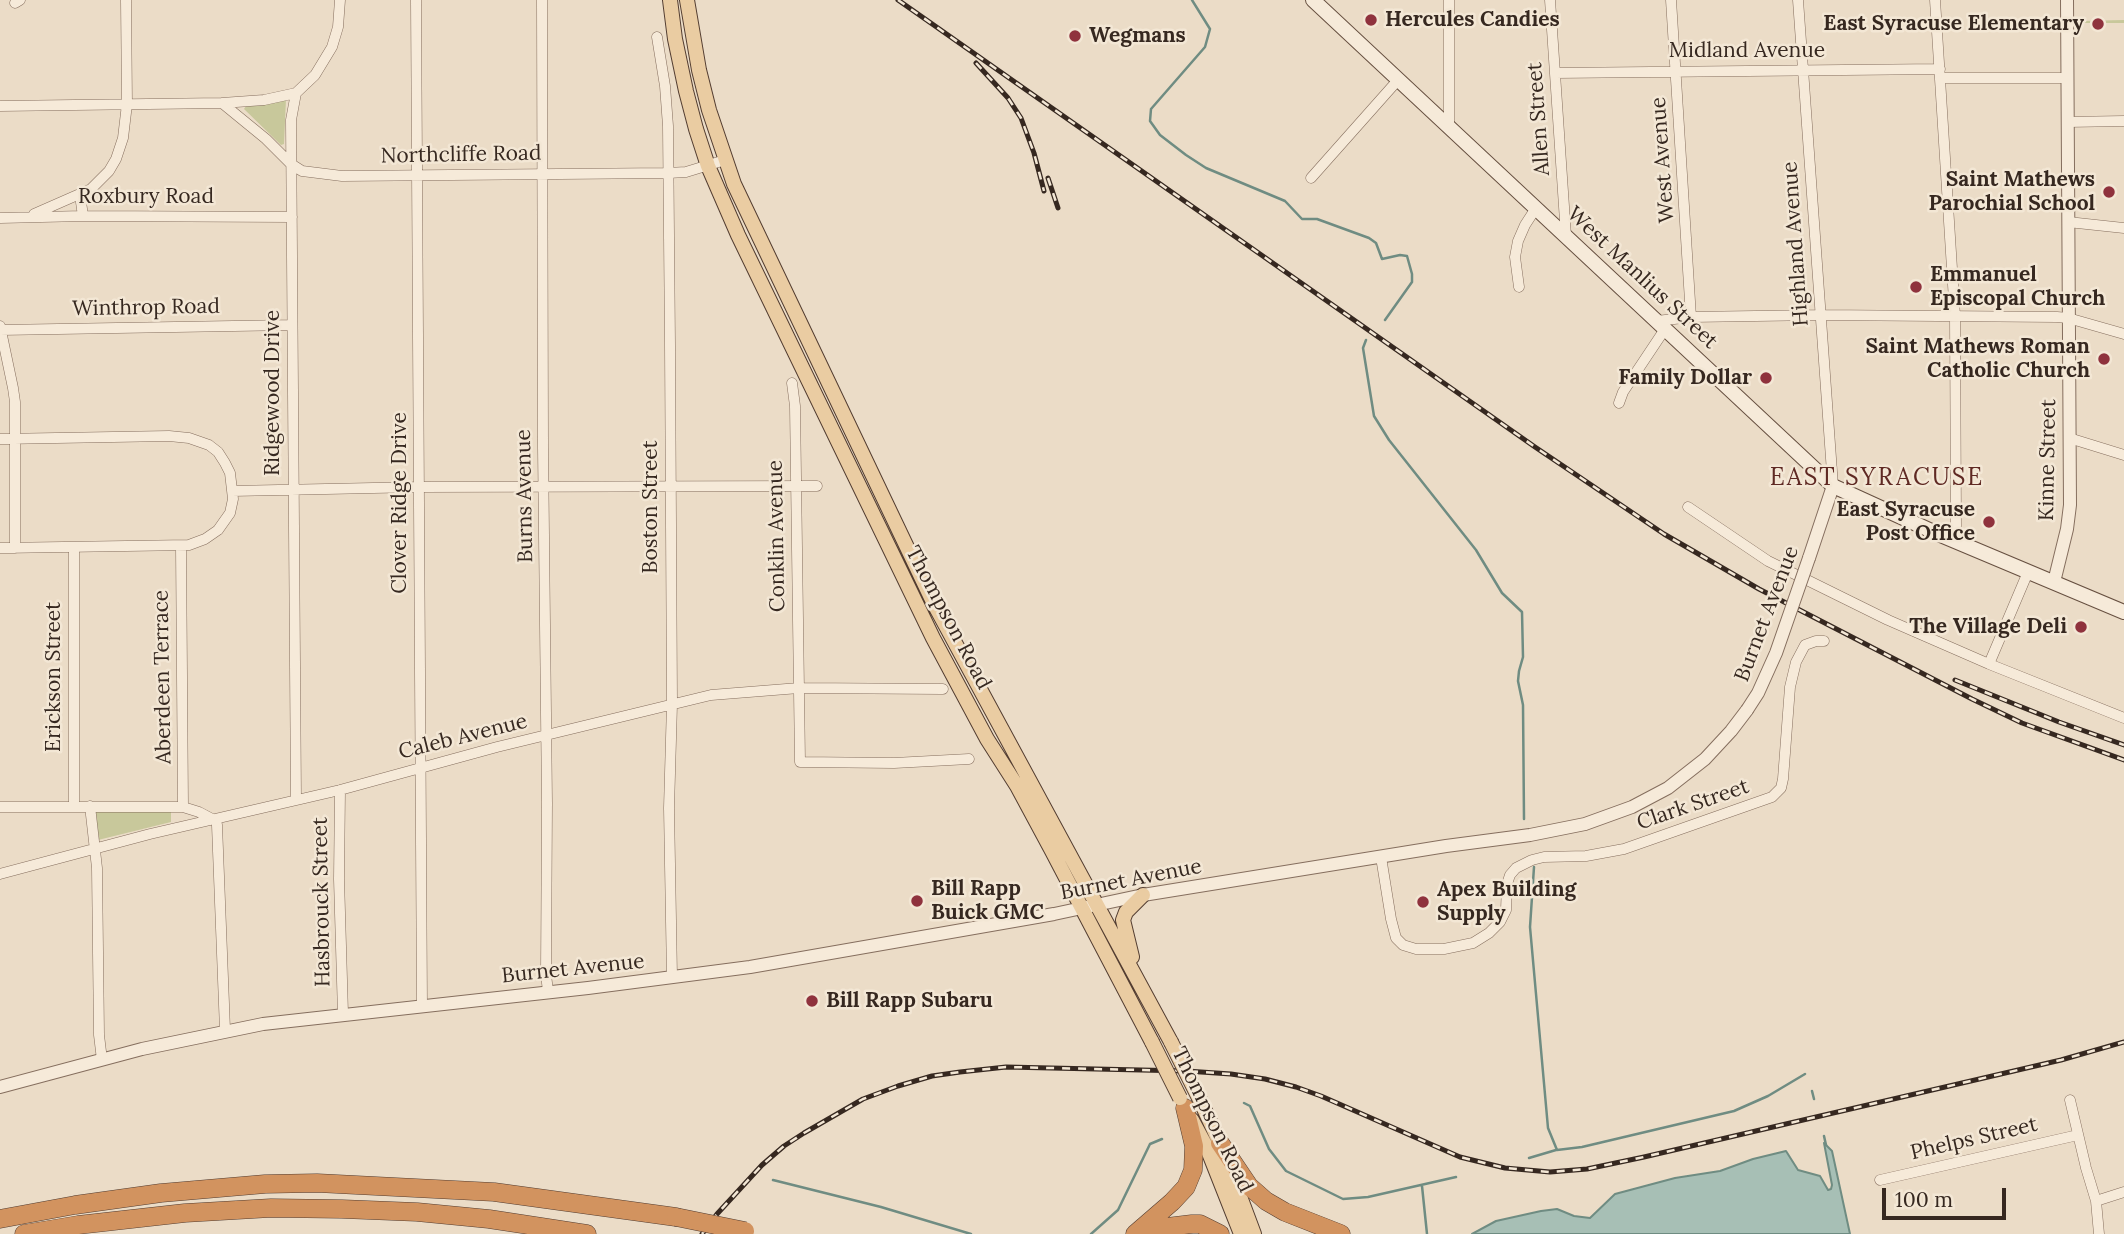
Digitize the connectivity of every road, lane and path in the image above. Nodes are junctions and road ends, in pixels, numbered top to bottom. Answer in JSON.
{"nodes":[{"id":1,"x":126,"y":0,"type":"edge"},
{"id":2,"x":340,"y":0,"type":"edge"},
{"id":3,"x":416,"y":0,"type":"edge"},
{"id":4,"x":542,"y":0,"type":"edge"},
{"id":5,"x":670,"y":0,"type":"edge"},
{"id":6,"x":687,"y":0,"type":"edge"},
{"id":7,"x":1313,"y":0,"type":"edge"},
{"id":8,"x":1450,"y":0,"type":"edge"},
{"id":9,"x":1550,"y":0,"type":"edge"},
{"id":10,"x":1671,"y":0,"type":"edge"},
{"id":11,"x":1798,"y":0,"type":"edge"},
{"id":12,"x":1935,"y":0,"type":"edge"},
{"id":13,"x":2067,"y":0,"type":"edge"},
{"id":14,"x":657,"y":37,"type":"dead end"},
{"id":15,"x":1803,"y":70,"type":"junction"},
{"id":16,"x":1676,"y":71,"type":"junction"},
{"id":17,"x":1555,"y":73,"type":"junction"},
{"id":18,"x":1940,"y":73,"type":"junction"},
{"id":19,"x":2067,"y":78,"type":"junction"},
{"id":20,"x":1398,"y":80,"type":"junction"},
{"id":21,"x":296,"y":93,"type":"junction"},
{"id":22,"x":222,"y":103,"type":"junction"},
{"id":23,"x":127,"y":104,"type":"junction"},
{"id":24,"x":0,"y":106,"type":"edge"},
{"id":25,"x":2124,"y":121,"type":"edge"},
{"id":26,"x":2067,"y":122,"type":"junction"},
{"id":27,"x":1449,"y":127,"type":"junction"},
{"id":28,"x":724,"y":160,"type":"junction"},
{"id":29,"x":292,"y":164,"type":"junction"},
{"id":30,"x":708,"y":166,"type":"junction"},
{"id":31,"x":668,"y":173,"type":"junction"},
{"id":32,"x":543,"y":174,"type":"junction"},
{"id":33,"x":418,"y":176,"type":"junction"},
{"id":34,"x":1311,"y":178,"type":"dead end"},
{"id":35,"x":80,"y":195,"type":"junction"},
{"id":36,"x":1536,"y":208,"type":"junction"},
{"id":37,"x":30,"y":216,"type":"junction"},
{"id":38,"x":83,"y":216,"type":"junction"},
{"id":39,"x":292,"y":217,"type":"junction"},
{"id":40,"x":0,"y":218,"type":"edge"},
{"id":41,"x":2068,"y":222,"type":"junction"},
{"id":42,"x":2124,"y":228,"type":"edge"},
{"id":43,"x":1566,"y":236,"type":"junction"},
{"id":44,"x":1519,"y":287,"type":"dead end"},
{"id":45,"x":1820,"y":315,"type":"junction"},
{"id":46,"x":1955,"y":316,"type":"junction"},
{"id":47,"x":1691,"y":317,"type":"junction"},
{"id":48,"x":2068,"y":318,"type":"junction"},
{"id":49,"x":292,"y":325,"type":"junction"},
{"id":50,"x":1661,"y":325,"type":"junction"},
{"id":51,"x":0,"y":328,"type":"edge"},
{"id":52,"x":2124,"y":334,"type":"edge"},
{"id":53,"x":792,"y":383,"type":"dead end"},
{"id":54,"x":1619,"y":404,"type":"dead end"},
{"id":55,"x":2069,"y":438,"type":"junction"},
{"id":56,"x":0,"y":439,"type":"edge"},
{"id":57,"x":15,"y":439,"type":"junction"},
{"id":58,"x":2124,"y":455,"type":"edge"},
{"id":59,"x":794,"y":485,"type":"junction"},
{"id":60,"x":670,"y":486,"type":"junction"},
{"id":61,"x":817,"y":486,"type":"dead end"},
{"id":62,"x":1833,"y":486,"type":"junction"},
{"id":63,"x":420,"y":487,"type":"junction"},
{"id":64,"x":545,"y":487,"type":"junction"},
{"id":65,"x":232,"y":491,"type":"junction"},
{"id":66,"x":293,"y":491,"type":"junction"},
{"id":67,"x":1688,"y":507,"type":"dead end"},
{"id":68,"x":1953,"y":540,"type":"junction"},
{"id":69,"x":181,"y":546,"type":"junction"},
{"id":70,"x":0,"y":548,"type":"edge"},
{"id":71,"x":15,"y":548,"type":"junction"},
{"id":72,"x":74,"y":548,"type":"junction"},
{"id":73,"x":2028,"y":572,"type":"junction"},
{"id":74,"x":2054,"y":582,"type":"junction"},
{"id":75,"x":2124,"y":612,"type":"edge"},
{"id":76,"x":1824,"y":642,"type":"dead end"},
{"id":77,"x":1989,"y":664,"type":"junction"},
{"id":78,"x":799,"y":688,"type":"junction"},
{"id":79,"x":943,"y":689,"type":"dead end"},
{"id":80,"x":672,"y":705,"type":"junction"},
{"id":81,"x":2124,"y":718,"type":"edge"},
{"id":82,"x":547,"y":736,"type":"junction"},
{"id":83,"x":969,"y":759,"type":"dead end"},
{"id":84,"x":421,"y":766,"type":"junction"},
{"id":85,"x":340,"y":790,"type":"junction"},
{"id":86,"x":296,"y":799,"type":"junction"},
{"id":87,"x":74,"y":806,"type":"junction"},
{"id":88,"x":90,"y":806,"type":"junction"},
{"id":89,"x":0,"y":807,"type":"edge"},
{"id":90,"x":183,"y":807,"type":"junction"},
{"id":91,"x":213,"y":819,"type":"junction"},
{"id":92,"x":96,"y":849,"type":"junction"},
{"id":93,"x":1381,"y":857,"type":"junction"},
{"id":94,"x":0,"y":874,"type":"edge"},
{"id":95,"x":1143,"y":895,"type":"junction"},
{"id":96,"x":1096,"y":904,"type":"junction"},
{"id":97,"x":1080,"y":908,"type":"junction"},
{"id":98,"x":671,"y":977,"type":"junction"},
{"id":99,"x":548,"y":991,"type":"junction"},
{"id":100,"x":1144,"y":991,"type":"junction"},
{"id":101,"x":422,"y":1005,"type":"junction"},
{"id":102,"x":343,"y":1014,"type":"junction"},
{"id":103,"x":225,"y":1030,"type":"junction"},
{"id":104,"x":102,"y":1060,"type":"junction"},
{"id":105,"x":0,"y":1087,"type":"edge"},
{"id":106,"x":2070,"y":1100,"type":"dead end"},
{"id":107,"x":1188,"y":1101,"type":"junction"},
{"id":108,"x":2078,"y":1135,"type":"junction"},
{"id":109,"x":1220,"y":1143,"type":"junction"},
{"id":110,"x":1880,"y":1180,"type":"dead end"},
{"id":111,"x":2124,"y":1192,"type":"edge"},
{"id":112,"x":2096,"y":1201,"type":"junction"},
{"id":113,"x":0,"y":1219,"type":"edge"},
{"id":114,"x":675,"y":1221,"type":"junction"},
{"id":115,"x":751,"y":1233,"type":"edge"},
{"id":116,"x":24,"y":1234,"type":"edge"},
{"id":117,"x":587,"y":1234,"type":"edge"},
{"id":118,"x":708,"y":1234,"type":"edge"},
{"id":119,"x":1135,"y":1234,"type":"edge"},
{"id":120,"x":1155,"y":1234,"type":"edge"},
{"id":121,"x":1220,"y":1234,"type":"edge"},
{"id":122,"x":1241,"y":1234,"type":"edge"},
{"id":123,"x":1254,"y":1234,"type":"edge"},
{"id":124,"x":1340,"y":1234,"type":"edge"},
{"id":125,"x":2099,"y":1234,"type":"edge"}],
"edges":[{"from":1,"to":23,"type":"street"},
{"from":2,"to":21,"type":"street"},
{"from":3,"to":33,"type":"street","name":"Clover Ridge Drive"},
{"from":4,"to":32,"type":"street","name":"Burns Avenue"},
{"from":5,"to":30,"type":"main road","name":"Thompson Road"},
{"from":6,"to":28,"type":"main road","name":"Thompson Road"},
{"from":7,"to":20,"type":"main road","name":"West Manlius Street"},
{"from":8,"to":27,"type":"street"},
{"from":9,"to":17,"type":"street","name":"Allen Street"},
{"from":10,"to":16,"type":"street","name":"West Avenue"},
{"from":11,"to":15,"type":"street","name":"Highland Avenue"},
{"from":12,"to":18,"type":"street"},
{"from":13,"to":19,"type":"street","name":"Kinne Street"},
{"from":14,"to":31,"type":"street","name":"Boston Street"},
{"from":15,"to":16,"type":"street","name":"Midland Avenue"},
{"from":15,"to":18,"type":"street","name":"Midland Avenue"},
{"from":15,"to":45,"type":"street","name":"Highland Avenue"},
{"from":16,"to":17,"type":"street","name":"Midland Avenue"},
{"from":16,"to":47,"type":"street","name":"West Avenue"},
{"from":17,"to":43,"type":"street","name":"Allen Street"},
{"from":18,"to":19,"type":"street","name":"Midland Avenue"},
{"from":18,"to":46,"type":"street"},
{"from":19,"to":26,"type":"street","name":"Kinne Street"},
{"from":20,"to":27,"type":"main road","name":"West Manlius Street"},
{"from":20,"to":34,"type":"street"},
{"from":21,"to":22,"type":"street"},
{"from":21,"to":29,"type":"street","name":"Ridgewood Drive"},
{"from":22,"to":23,"type":"street"},
{"from":22,"to":29,"type":"street","name":"Northcliffe Road"},
{"from":23,"to":24,"type":"street"},
{"from":23,"to":35,"type":"street"},
{"from":25,"to":26,"type":"street"},
{"from":26,"to":41,"type":"street","name":"Kinne Street"},
{"from":27,"to":36,"type":"main road","name":"West Manlius Street"},
{"from":28,"to":30,"type":"street","name":"Northcliffe Road"},
{"from":28,"to":96,"type":"main road","name":"Thompson Road"},
{"from":29,"to":33,"type":"street","name":"Northcliffe Road"},
{"from":29,"to":39,"type":"street","name":"Ridgewood Drive"},
{"from":30,"to":31,"type":"street","name":"Northcliffe Road"},
{"from":30,"to":97,"type":"main road","name":"Thompson Road"},
{"from":31,"to":32,"type":"street","name":"Northcliffe Road"},
{"from":31,"to":60,"type":"street","name":"Boston Street"},
{"from":32,"to":33,"type":"street","name":"Northcliffe Road"},
{"from":32,"to":64,"type":"street","name":"Burns Avenue"},
{"from":33,"to":63,"type":"street","name":"Clover Ridge Drive"},
{"from":35,"to":37,"type":"street"},
{"from":35,"to":38,"type":"street"},
{"from":36,"to":43,"type":"main road","name":"West Manlius Street"},
{"from":36,"to":44,"type":"street"},
{"from":37,"to":38,"type":"street","name":"Roxbury Road"},
{"from":37,"to":40,"type":"street","name":"Roxbury Road"},
{"from":38,"to":39,"type":"street","name":"Roxbury Road"},
{"from":39,"to":49,"type":"street","name":"Ridgewood Drive"},
{"from":41,"to":42,"type":"street"},
{"from":41,"to":48,"type":"street","name":"Kinne Street"},
{"from":43,"to":50,"type":"main road","name":"West Manlius Street"},
{"from":45,"to":46,"type":"street"},
{"from":45,"to":47,"type":"street"},
{"from":45,"to":62,"type":"street","name":"Highland Avenue"},
{"from":46,"to":48,"type":"street"},
{"from":46,"to":68,"type":"street"},
{"from":47,"to":50,"type":"street"},
{"from":48,"to":52,"type":"street"},
{"from":48,"to":55,"type":"street","name":"Kinne Street"},
{"from":49,"to":51,"type":"street","name":"Winthrop Road"},
{"from":49,"to":66,"type":"street","name":"Ridgewood Drive"},
{"from":50,"to":54,"type":"street"},
{"from":50,"to":62,"type":"main road","name":"West Manlius Street"},
{"from":51,"to":57,"type":"street"},
{"from":53,"to":59,"type":"street","name":"Conklin Avenue"},
{"from":55,"to":58,"type":"street"},
{"from":55,"to":74,"type":"street","name":"Kinne Street"},
{"from":56,"to":57,"type":"street"},
{"from":57,"to":65,"type":"street"},
{"from":57,"to":71,"type":"street"},
{"from":59,"to":60,"type":"street"},
{"from":59,"to":61,"type":"street"},
{"from":59,"to":78,"type":"street","name":"Conklin Avenue"},
{"from":60,"to":64,"type":"street"},
{"from":60,"to":80,"type":"street","name":"Boston Street"},
{"from":62,"to":68,"type":"main road","name":"West Manlius Street"},
{"from":62,"to":93,"type":"street","name":"Burnet Avenue","bridge":true},
{"from":63,"to":64,"type":"street"},
{"from":63,"to":66,"type":"street"},
{"from":63,"to":84,"type":"street","name":"Clover Ridge Drive"},
{"from":64,"to":82,"type":"street","name":"Burns Avenue"},
{"from":65,"to":66,"type":"street"},
{"from":65,"to":69,"type":"street"},
{"from":66,"to":86,"type":"street","name":"Ridgewood Drive"},
{"from":67,"to":77,"type":"street"},
{"from":68,"to":73,"type":"main road","name":"West Manlius Street"},
{"from":69,"to":72,"type":"street"},
{"from":69,"to":90,"type":"street","name":"Aberdeen Terrace"},
{"from":70,"to":71,"type":"street"},
{"from":71,"to":72,"type":"street"},
{"from":72,"to":87,"type":"street","name":"Erickson Street"},
{"from":73,"to":74,"type":"main road","name":"West Manlius Street"},
{"from":73,"to":77,"type":"street"},
{"from":74,"to":75,"type":"main road","name":"West Manlius Street"},
{"from":76,"to":93,"type":"street","name":"Clark Street"},
{"from":77,"to":81,"type":"street"},
{"from":78,"to":79,"type":"street","name":"Caleb Avenue"},
{"from":78,"to":80,"type":"street","name":"Caleb Avenue"},
{"from":78,"to":83,"type":"street","name":"Conklin Avenue"},
{"from":80,"to":82,"type":"street","name":"Caleb Avenue"},
{"from":80,"to":98,"type":"street","name":"Boston Street"},
{"from":82,"to":84,"type":"street","name":"Caleb Avenue"},
{"from":82,"to":99,"type":"street","name":"Burns Avenue"},
{"from":84,"to":85,"type":"street","name":"Caleb Avenue"},
{"from":84,"to":101,"type":"street","name":"Clover Ridge Drive"},
{"from":85,"to":86,"type":"street","name":"Caleb Avenue"},
{"from":85,"to":102,"type":"street","name":"Hasbrouck Street"},
{"from":86,"to":91,"type":"street","name":"Caleb Avenue"},
{"from":87,"to":88,"type":"street"},
{"from":87,"to":89,"type":"street"},
{"from":88,"to":90,"type":"street"},
{"from":88,"to":92,"type":"street"},
{"from":90,"to":91,"type":"street"},
{"from":91,"to":92,"type":"street","name":"Caleb Avenue"},
{"from":91,"to":103,"type":"street"},
{"from":92,"to":94,"type":"street","name":"Caleb Avenue"},
{"from":92,"to":104,"type":"street"},
{"from":93,"to":95,"type":"street","name":"Burnet Avenue"},
{"from":95,"to":96,"type":"street","name":"Burnet Avenue"},
{"from":95,"to":100,"type":"main road"},
{"from":96,"to":97,"type":"street","name":"Burnet Avenue"},
{"from":96,"to":100,"type":"main road","name":"Thompson Road"},
{"from":97,"to":98,"type":"street","name":"Burnet Avenue"},
{"from":97,"to":107,"type":"main road","name":"Thompson Road","bridge":true},
{"from":98,"to":99,"type":"street","name":"Burnet Avenue"},
{"from":99,"to":101,"type":"street","name":"Burnet Avenue"},
{"from":100,"to":107,"type":"main road","name":"Thompson Road","bridge":true},
{"from":101,"to":102,"type":"street","name":"Burnet Avenue"},
{"from":102,"to":103,"type":"street","name":"Burnet Avenue"},
{"from":103,"to":104,"type":"street","name":"Burnet Avenue"},
{"from":104,"to":105,"type":"street","name":"Burnet Avenue"},
{"from":106,"to":108,"type":"street"},
{"from":107,"to":109,"type":"main road","name":"Thompson Road"},
{"from":107,"to":119,"type":"highway"},
{"from":107,"to":122,"type":"main road","name":"Thompson Road"},
{"from":108,"to":110,"type":"street","name":"Phelps Street"},
{"from":108,"to":112,"type":"street"},
{"from":109,"to":123,"type":"main road","name":"Thompson Road"},
{"from":109,"to":124,"type":"highway"},
{"from":111,"to":112,"type":"street"},
{"from":112,"to":125,"type":"street"},
{"from":113,"to":114,"type":"highway"},
{"from":114,"to":115,"type":"highway","bridge":true},
{"from":114,"to":118,"type":"highway"},
{"from":116,"to":117,"type":"highway"},
{"from":120,"to":121,"type":"highway"}]}
